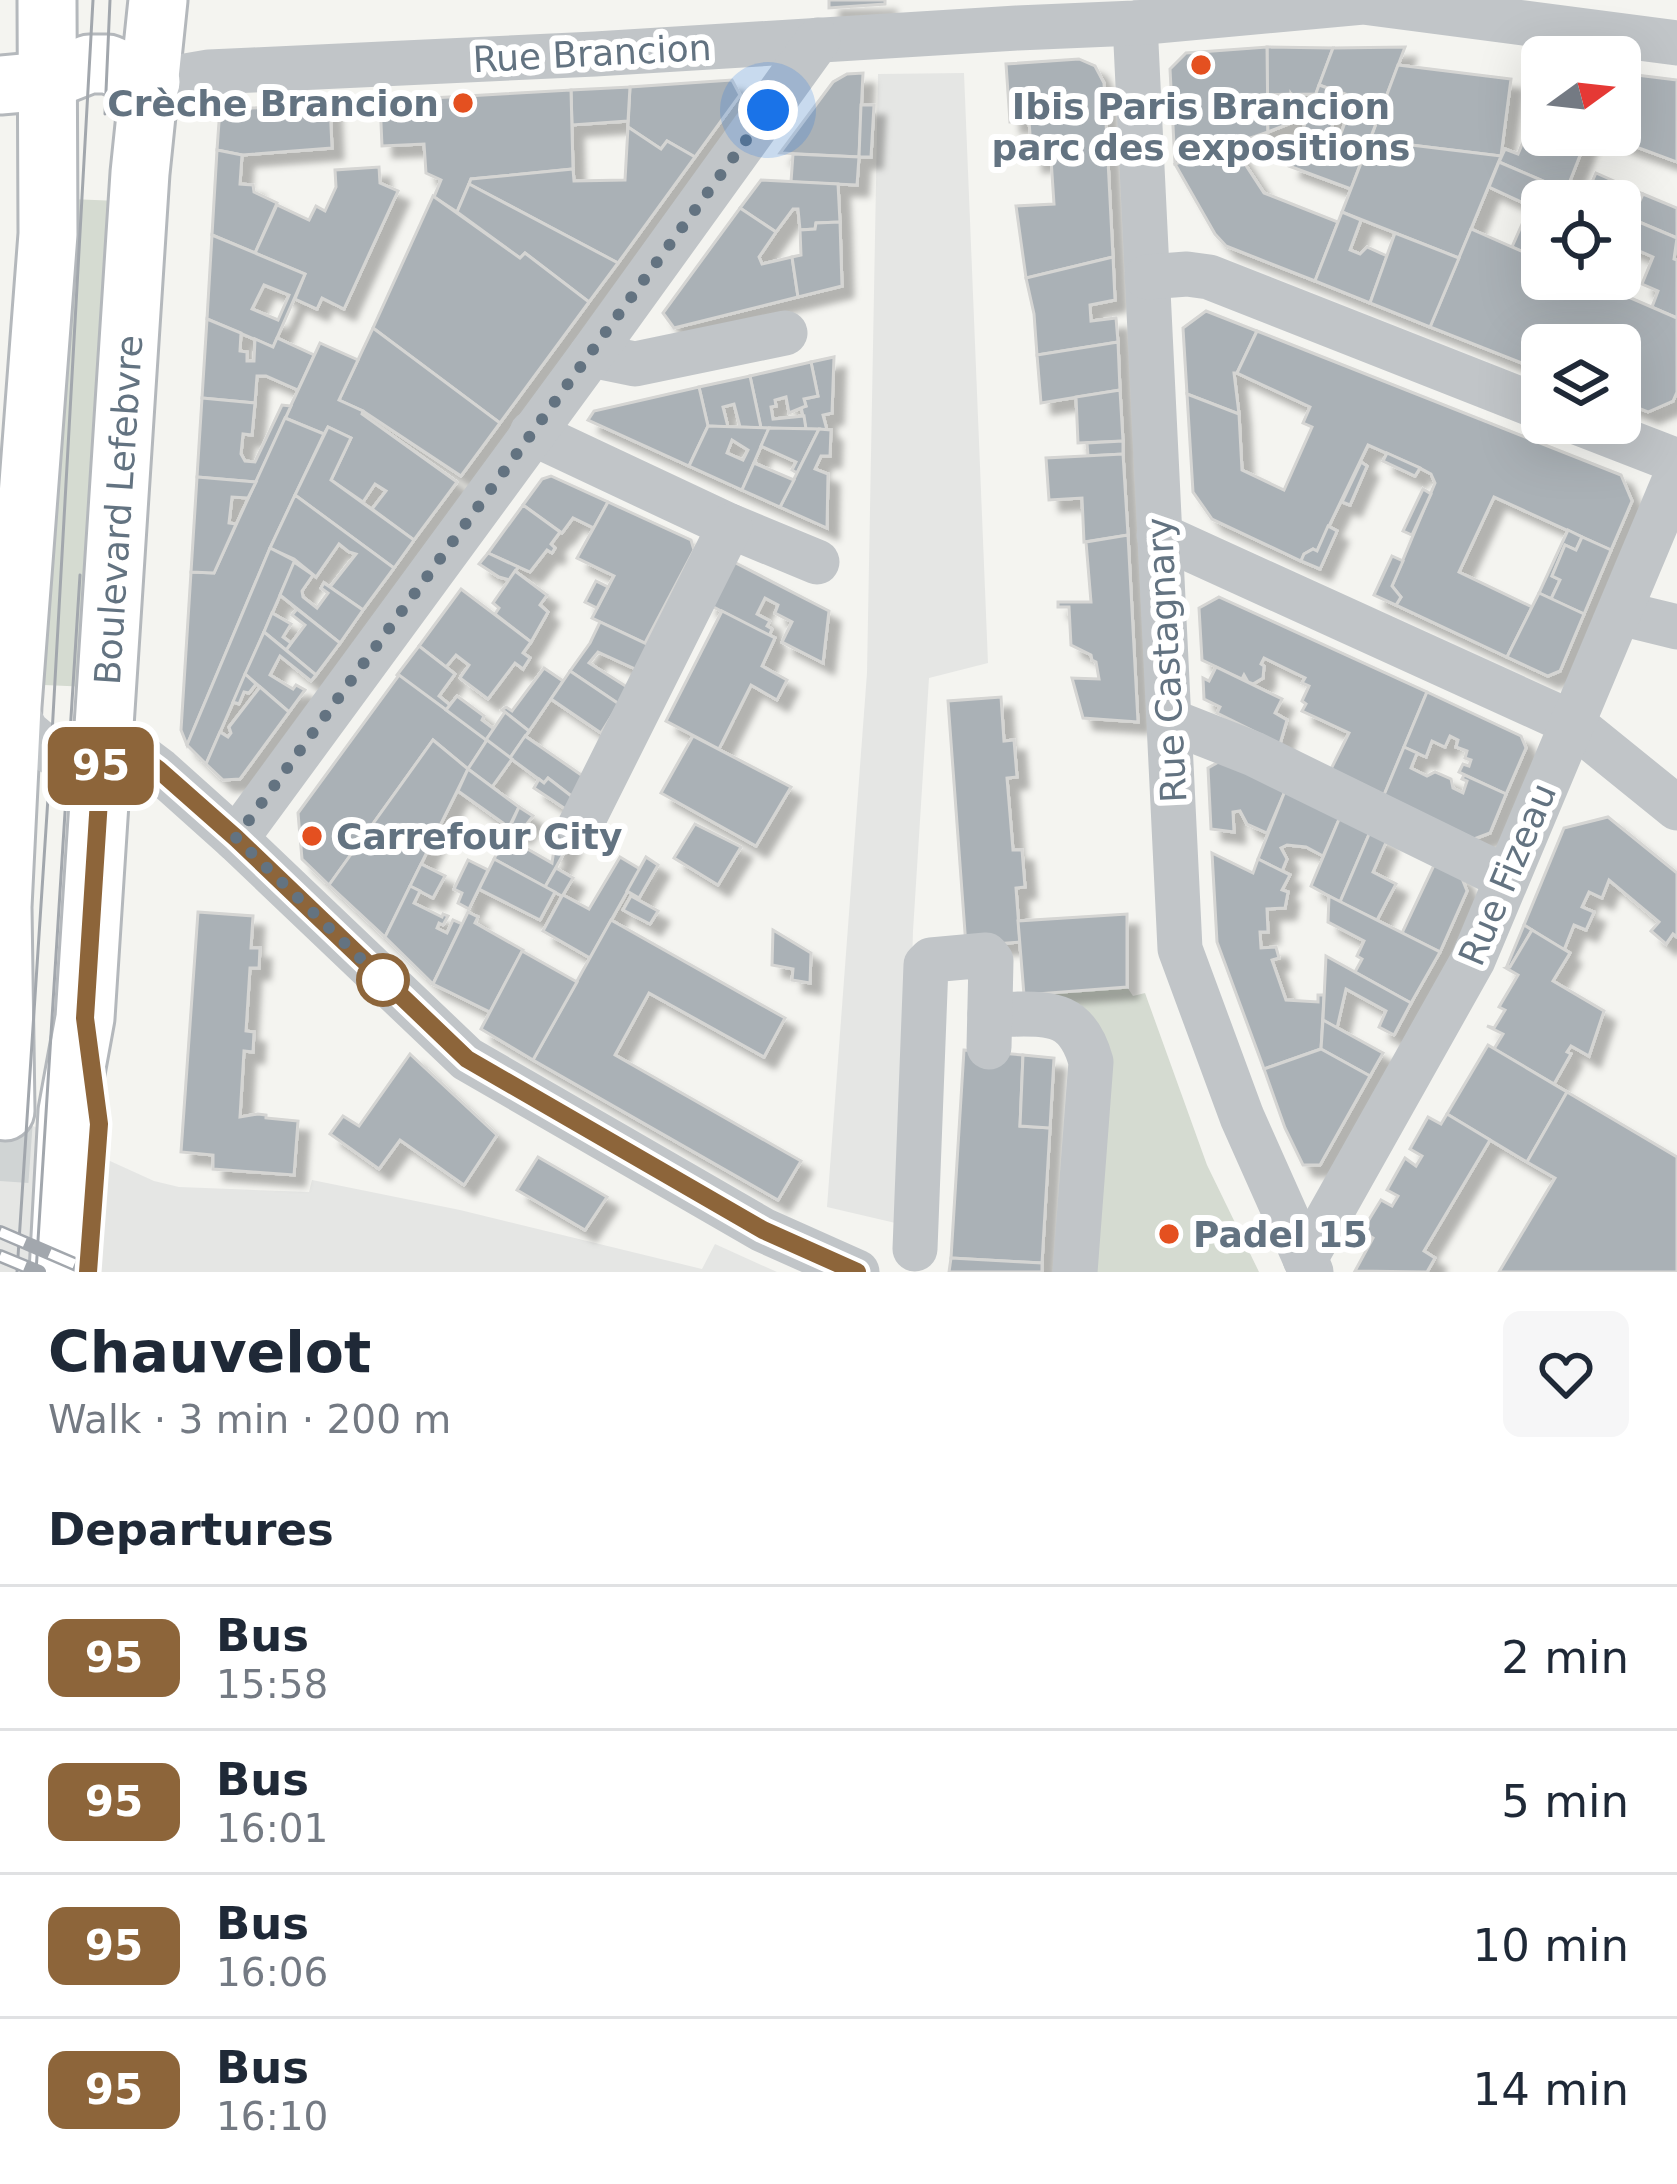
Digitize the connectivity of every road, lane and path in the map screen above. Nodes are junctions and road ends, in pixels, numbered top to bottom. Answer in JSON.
{"nodes":[{"id":1,"x":47,"y":0,"type":"edge"},
{"id":2,"x":158,"y":0,"type":"edge"},
{"id":3,"x":1136,"y":23,"type":"junction"},
{"id":4,"x":818,"y":40,"type":"junction"},
{"id":5,"x":1677,"y":43,"type":"edge"},
{"id":6,"x":152,"y":82,"type":"junction"},
{"id":7,"x":23,"y":83,"type":"edge"},
{"id":8,"x":1148,"y":277,"type":"junction"},
{"id":9,"x":785,"y":334,"type":"dead end"},
{"id":10,"x":591,"y":355,"type":"junction"},
{"id":11,"x":1521,"y":400,"type":"edge"},
{"id":12,"x":532,"y":434,"type":"junction"},
{"id":13,"x":1634,"y":444,"type":"edge"},
{"id":14,"x":1677,"y":461,"type":"edge"},
{"id":15,"x":1677,"y":474,"type":"edge"},
{"id":16,"x":730,"y":526,"type":"junction"},
{"id":17,"x":1159,"y":535,"type":"junction"},
{"id":18,"x":817,"y":562,"type":"dead end"},
{"id":19,"x":1620,"y":614,"type":"junction"},
{"id":20,"x":1677,"y":627,"type":"edge"},
{"id":21,"x":12,"y":706,"type":"junction"},
{"id":22,"x":1170,"y":721,"type":"junction"},
{"id":23,"x":1572,"y":723,"type":"junction"},
{"id":24,"x":102,"y":753,"type":"junction"},
{"id":25,"x":1677,"y":808,"type":"edge"},
{"id":26,"x":580,"y":826,"type":"dead end"},
{"id":27,"x":236,"y":838,"type":"junction"},
{"id":28,"x":1508,"y":878,"type":"junction"},
{"id":29,"x":1,"y":911,"type":"edge"},
{"id":30,"x":85,"y":1018,"type":"junction"},
{"id":31,"x":5,"y":1111,"type":"dead end"},
{"id":32,"x":915,"y":1249,"type":"dead end"},
{"id":33,"x":1308,"y":1265,"type":"edge"},
{"id":34,"x":59,"y":1272,"type":"edge"},
{"id":35,"x":88,"y":1272,"type":"edge"},
{"id":36,"x":857,"y":1272,"type":"edge"},
{"id":37,"x":1076,"y":1272,"type":"edge"}],
"edges":[{"from":1,"to":7,"type":"main road"},
{"from":2,"to":6,"type":"main road","name":"Boulevard Lefebvre"},
{"from":3,"to":4,"type":"street","name":"Rue Brancion"},
{"from":3,"to":5,"type":"street","name":"Rue Brancion"},
{"from":3,"to":8,"type":"street","name":"Rue Castagnary"},
{"from":4,"to":6,"type":"street","name":"Rue Brancion"},
{"from":4,"to":10,"type":"street"},
{"from":6,"to":7,"type":"main road"},
{"from":6,"to":24,"type":"main road","name":"Boulevard Lefebvre"},
{"from":7,"to":21,"type":"main road"},
{"from":8,"to":11,"type":"street"},
{"from":8,"to":17,"type":"street","name":"Rue Castagnary"},
{"from":9,"to":10,"type":"street"},
{"from":10,"to":12,"type":"street"},
{"from":12,"to":16,"type":"street"},
{"from":12,"to":27,"type":"street"},
{"from":13,"to":14,"type":"street"},
{"from":15,"to":19,"type":"street","name":"Rue Fizeau"},
{"from":16,"to":18,"type":"street"},
{"from":16,"to":26,"type":"street"},
{"from":17,"to":22,"type":"street","name":"Rue Castagnary"},
{"from":17,"to":23,"type":"street"},
{"from":19,"to":20,"type":"street"},
{"from":19,"to":23,"type":"street","name":"Rue Fizeau"},
{"from":21,"to":24,"type":"street"},
{"from":21,"to":29,"type":"main road"},
{"from":22,"to":28,"type":"street"},
{"from":22,"to":33,"type":"street","name":"Rue Castagnary"},
{"from":23,"to":25,"type":"street"},
{"from":23,"to":28,"type":"street","name":"Rue Fizeau"},
{"from":24,"to":27,"type":"street"},
{"from":24,"to":30,"type":"main road","name":"Boulevard Lefebvre"},
{"from":27,"to":36,"type":"street"},
{"from":28,"to":33,"type":"street","name":"Rue Fizeau"},
{"from":29,"to":31,"type":"main road"},
{"from":30,"to":34,"type":"main road","name":"Boulevard Lefebvre"},
{"from":30,"to":35,"type":"main road","name":"Boulevard Lefebvre"},
{"from":32,"to":37,"type":"street"}]}
